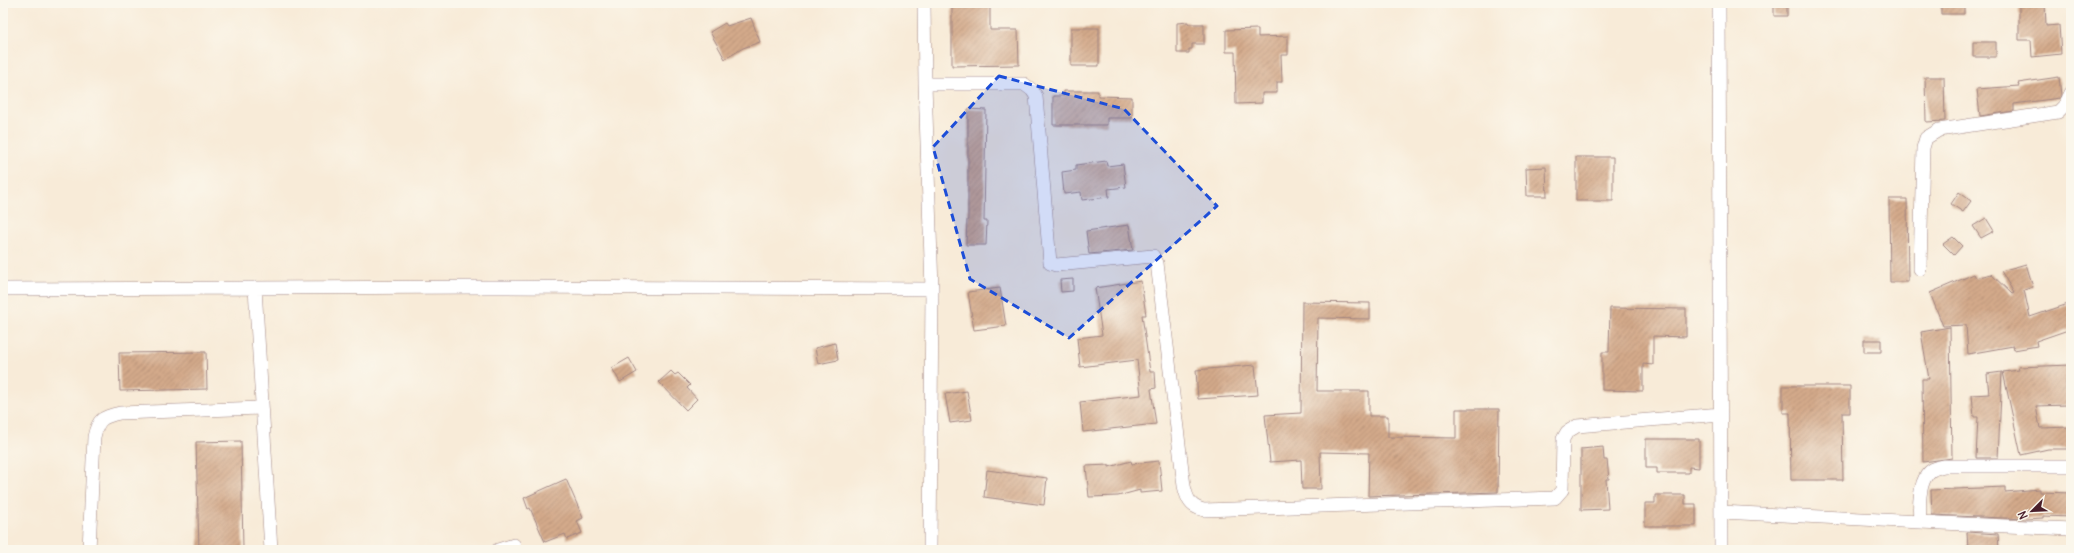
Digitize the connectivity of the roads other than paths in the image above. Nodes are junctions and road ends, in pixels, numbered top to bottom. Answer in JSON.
{"nodes":[{"id":1,"x":924,"y":3,"type":"edge"},
{"id":2,"x":1719,"y":3,"type":"edge"},
{"id":3,"x":924,"y":84,"type":"junction"},
{"id":4,"x":2071,"y":94,"type":"edge"},
{"id":5,"x":1920,"y":269,"type":"dead end"},
{"id":6,"x":255,"y":288,"type":"junction"},
{"id":7,"x":3,"y":289,"type":"edge"},
{"id":8,"x":932,"y":289,"type":"junction"},
{"id":9,"x":262,"y":408,"type":"junction"},
{"id":10,"x":1721,"y":414,"type":"junction"},
{"id":11,"x":2071,"y":466,"type":"edge"},
{"id":12,"x":1721,"y":512,"type":"junction"},
{"id":13,"x":1920,"y":522,"type":"junction"},
{"id":14,"x":2071,"y":529,"type":"edge"},
{"id":15,"x":514,"y":545,"type":"dead end"},
{"id":16,"x":89,"y":550,"type":"edge"},
{"id":17,"x":271,"y":550,"type":"edge"},
{"id":18,"x":498,"y":550,"type":"edge"},
{"id":19,"x":930,"y":550,"type":"edge"},
{"id":20,"x":1721,"y":550,"type":"edge"}],
"edges":[{"from":1,"to":3,"type":"street"},
{"from":2,"to":10,"type":"street"},
{"from":3,"to":8,"type":"street"},
{"from":3,"to":10,"type":"street"},
{"from":4,"to":5,"type":"street"},
{"from":6,"to":7,"type":"street"},
{"from":6,"to":8,"type":"street"},
{"from":6,"to":9,"type":"street"},
{"from":8,"to":19,"type":"street"},
{"from":9,"to":16,"type":"street"},
{"from":9,"to":17,"type":"street"},
{"from":10,"to":12,"type":"street"},
{"from":11,"to":13,"type":"street"},
{"from":12,"to":13,"type":"street"},
{"from":12,"to":20,"type":"street"},
{"from":13,"to":14,"type":"street"},
{"from":15,"to":18,"type":"street"}]}
